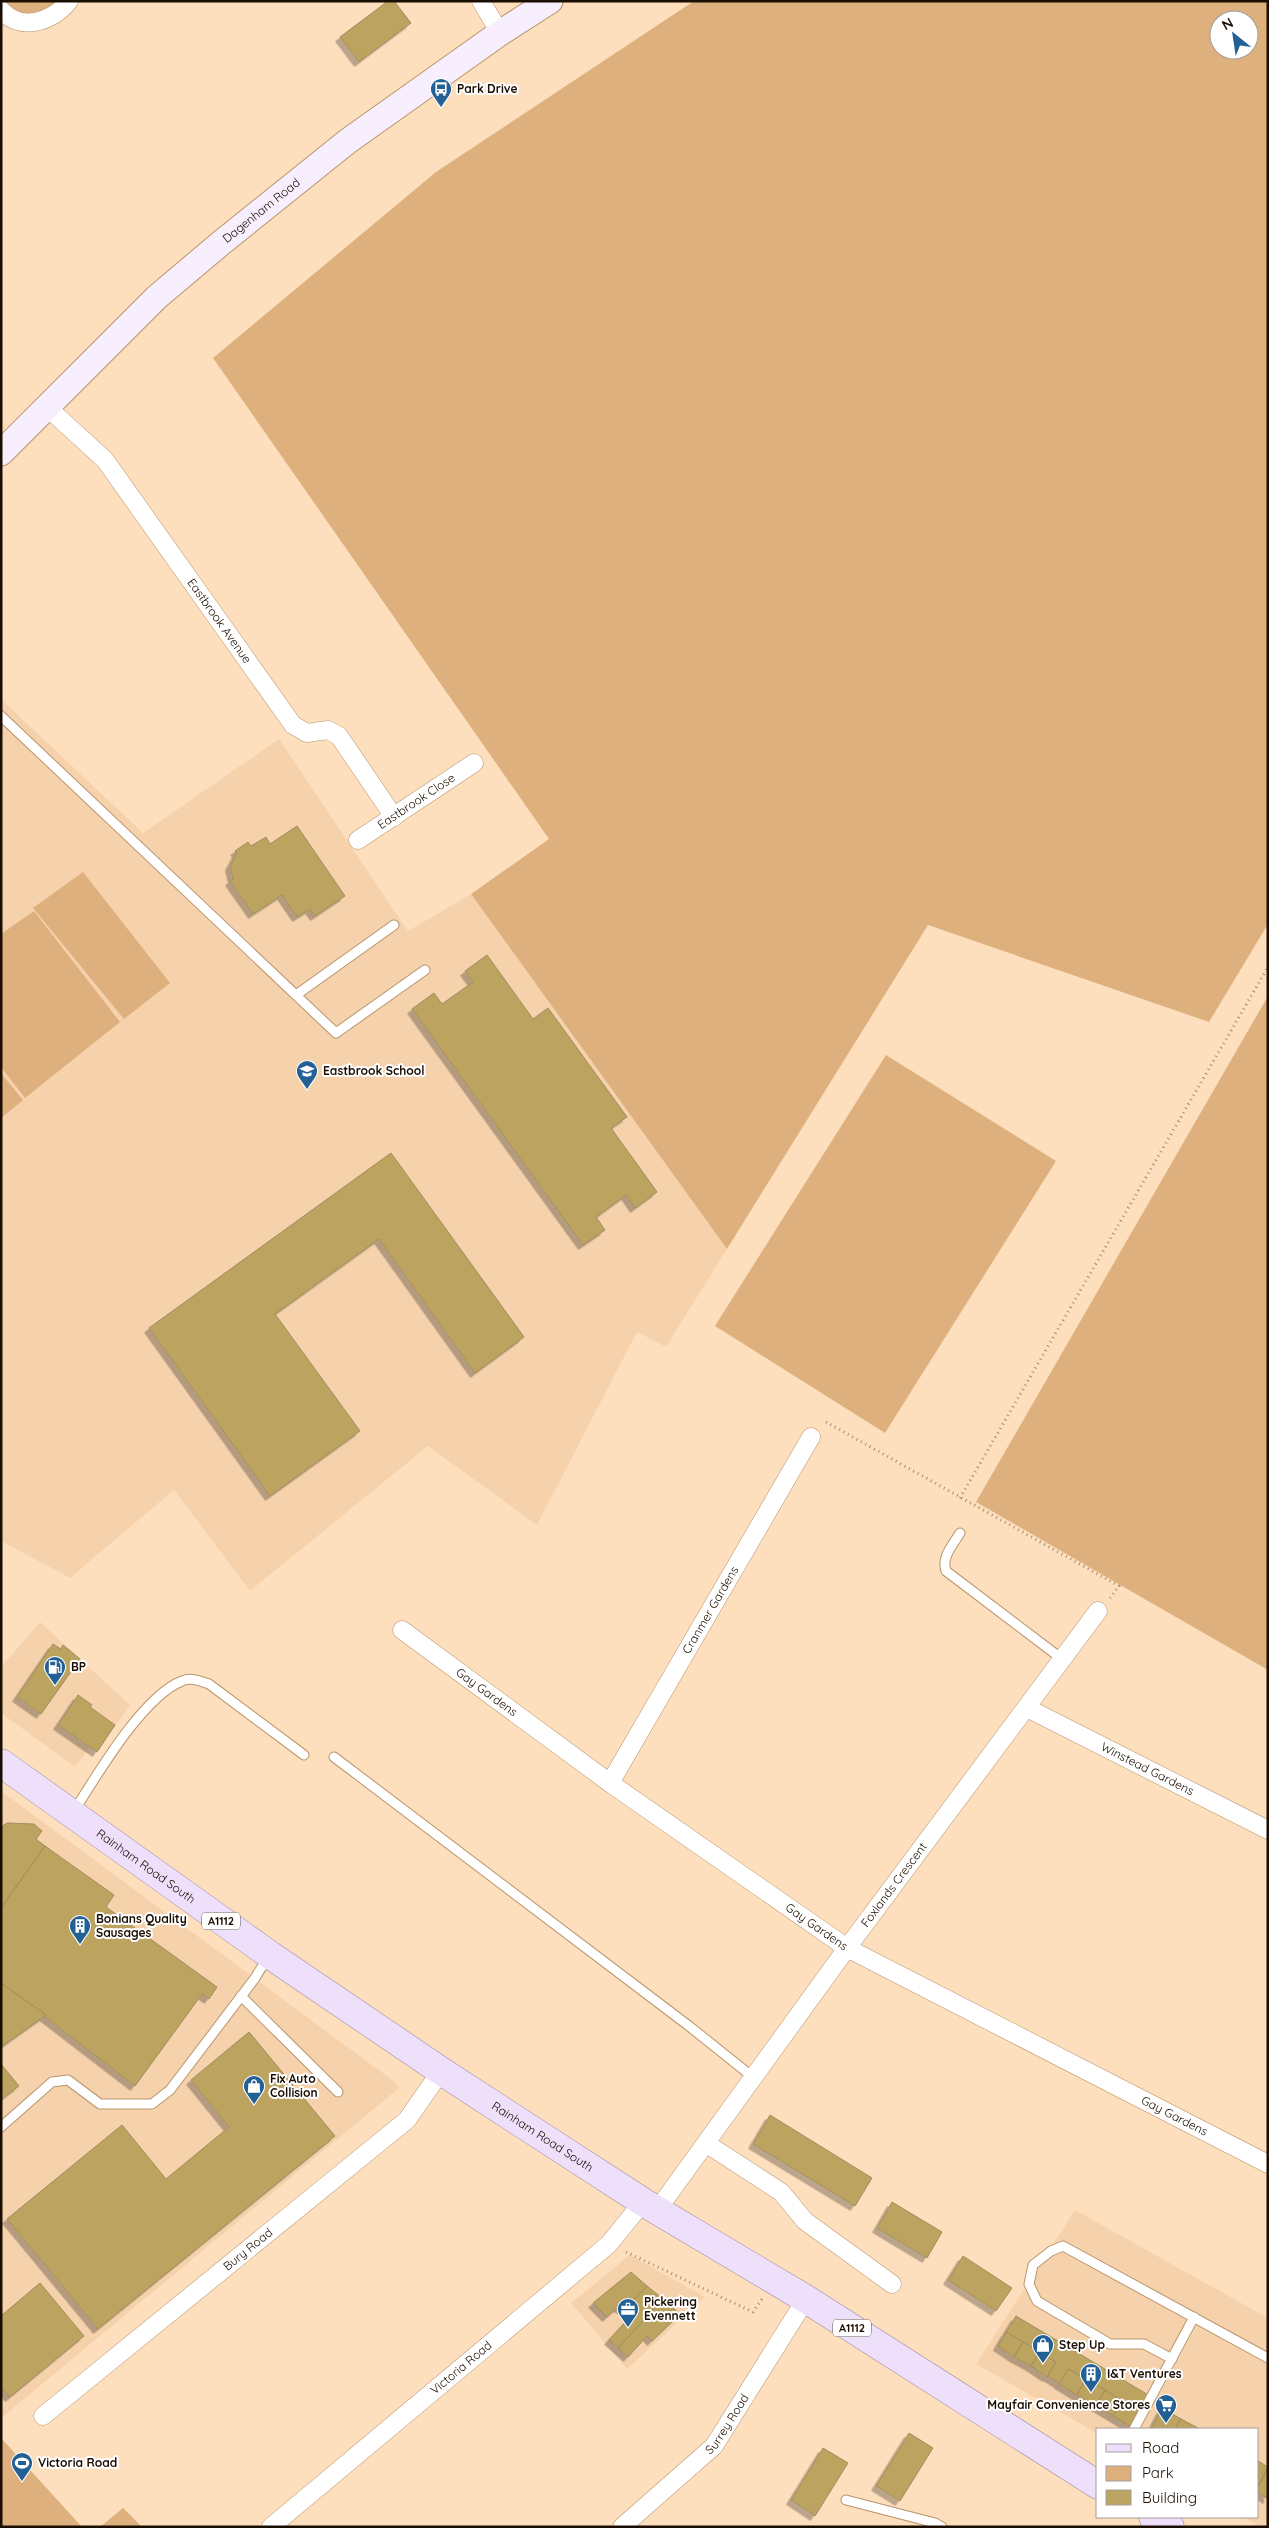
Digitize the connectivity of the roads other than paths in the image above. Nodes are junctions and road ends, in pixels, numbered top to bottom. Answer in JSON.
{"nodes":[{"id":1,"x":69,"y":1,"type":"edge"},
{"id":2,"x":481,"y":1,"type":"edge"},
{"id":3,"x":550,"y":1,"type":"edge"},
{"id":4,"x":1,"y":10,"type":"edge"},
{"id":5,"x":500,"y":33,"type":"junction"},
{"id":6,"x":47,"y":407,"type":"junction"},
{"id":7,"x":1,"y":453,"type":"edge"},
{"id":8,"x":1,"y":716,"type":"edge"},
{"id":9,"x":474,"y":763,"type":"dead end"},
{"id":10,"x":394,"y":816,"type":"junction"},
{"id":11,"x":358,"y":840,"type":"dead end"},
{"id":12,"x":394,"y":924,"type":"dead end"},
{"id":13,"x":425,"y":970,"type":"dead end"},
{"id":14,"x":296,"y":995,"type":"junction"},
{"id":15,"x":811,"y":1436,"type":"road end"},
{"id":16,"x":960,"y":1533,"type":"dead end"},
{"id":17,"x":1098,"y":1610,"type":"road end"},
{"id":18,"x":402,"y":1630,"type":"dead end"},
{"id":19,"x":1062,"y":1659,"type":"junction"},
{"id":20,"x":1027,"y":1708,"type":"junction"},
{"id":21,"x":304,"y":1755,"type":"dead end"},
{"id":22,"x":334,"y":1757,"type":"dead end"},
{"id":23,"x":3,"y":1766,"type":"edge"},
{"id":24,"x":610,"y":1784,"type":"junction"},
{"id":25,"x":72,"y":1815,"type":"junction"},
{"id":26,"x":1268,"y":1830,"type":"edge"},
{"id":27,"x":847,"y":1948,"type":"junction"},
{"id":28,"x":270,"y":1955,"type":"junction"},
{"id":29,"x":241,"y":1996,"type":"junction"},
{"id":30,"x":440,"y":2071,"type":"junction"},
{"id":31,"x":754,"y":2078,"type":"junction"},
{"id":32,"x":338,"y":2092,"type":"dead end"},
{"id":33,"x":1,"y":2127,"type":"edge"},
{"id":34,"x":707,"y":2144,"type":"junction"},
{"id":35,"x":1268,"y":2164,"type":"edge"},
{"id":36,"x":651,"y":2206,"type":"junction"},
{"id":37,"x":892,"y":2284,"type":"dead end"},
{"id":38,"x":806,"y":2299,"type":"junction"},
{"id":39,"x":1194,"y":2317,"type":"junction"},
{"id":40,"x":1268,"y":2358,"type":"edge"},
{"id":41,"x":1172,"y":2360,"type":"junction"},
{"id":42,"x":43,"y":2416,"type":"dead end"},
{"id":43,"x":1135,"y":2428,"type":"edge"},
{"id":44,"x":1096,"y":2484,"type":"edge"},
{"id":45,"x":846,"y":2500,"type":"dead end"},
{"id":46,"x":1155,"y":2518,"type":"edge"},
{"id":47,"x":632,"y":2524,"type":"edge"},
{"id":48,"x":271,"y":2527,"type":"edge"},
{"id":49,"x":942,"y":2527,"type":"edge"},
{"id":50,"x":1170,"y":2527,"type":"edge"}],
"edges":[{"from":1,"to":4,"type":"street"},
{"from":2,"to":5,"type":"street"},
{"from":3,"to":5,"type":"street","name":"Dagenham Road"},
{"from":5,"to":6,"type":"street","name":"Dagenham Road"},
{"from":6,"to":7,"type":"street","name":"Dagenham Road"},
{"from":6,"to":10,"type":"street","name":"Eastbrook Avenue"},
{"from":8,"to":14,"type":"lane"},
{"from":9,"to":10,"type":"street","name":"Eastbrook Close"},
{"from":10,"to":11,"type":"street","name":"Eastbrook Close"},
{"from":12,"to":14,"type":"lane"},
{"from":13,"to":14,"type":"lane"},
{"from":15,"to":24,"type":"street","name":"Cranmer Gardens"},
{"from":16,"to":19,"type":"lane"},
{"from":17,"to":19,"type":"street","name":"Foxlands Crescent"},
{"from":18,"to":24,"type":"street","name":"Gay Gardens"},
{"from":19,"to":20,"type":"street","name":"Foxlands Crescent"},
{"from":20,"to":26,"type":"street","name":"Winstead Gardens"},
{"from":20,"to":27,"type":"street","name":"Foxlands Crescent"},
{"from":21,"to":25,"type":"lane"},
{"from":22,"to":31,"type":"lane"},
{"from":23,"to":25,"type":"main road","name":"Rainham Road South","number":"A1112"},
{"from":24,"to":27,"type":"street","name":"Gay Gardens"},
{"from":25,"to":28,"type":"main road","name":"Rainham Road South","number":"A1112"},
{"from":27,"to":31,"type":"street","name":"Foxlands Crescent"},
{"from":27,"to":35,"type":"street","name":"Gay Gardens"},
{"from":28,"to":29,"type":"lane"},
{"from":28,"to":30,"type":"main road","name":"Rainham Road South","number":"A1112"},
{"from":29,"to":32,"type":"lane"},
{"from":29,"to":33,"type":"lane"},
{"from":30,"to":36,"type":"main road","name":"Rainham Road South","number":"A1112"},
{"from":30,"to":42,"type":"street","name":"Bury Road"},
{"from":31,"to":34,"type":"street","name":"Foxlands Crescent"},
{"from":34,"to":36,"type":"street","name":"Foxlands Crescent"},
{"from":34,"to":37,"type":"street"},
{"from":36,"to":38,"type":"main road","name":"Rainham Road South","number":"A1112"},
{"from":36,"to":48,"type":"street","name":"Victoria Road"},
{"from":38,"to":44,"type":"main road","name":"Rainham Road South","number":"A1112"},
{"from":38,"to":47,"type":"street","name":"Surrey Road"},
{"from":39,"to":40,"type":"lane"},
{"from":39,"to":41,"type":"lane"},
{"from":39,"to":41,"type":"lane"},
{"from":41,"to":43,"type":"lane"},
{"from":45,"to":49,"type":"lane"},
{"from":46,"to":50,"type":"main road"}]}
